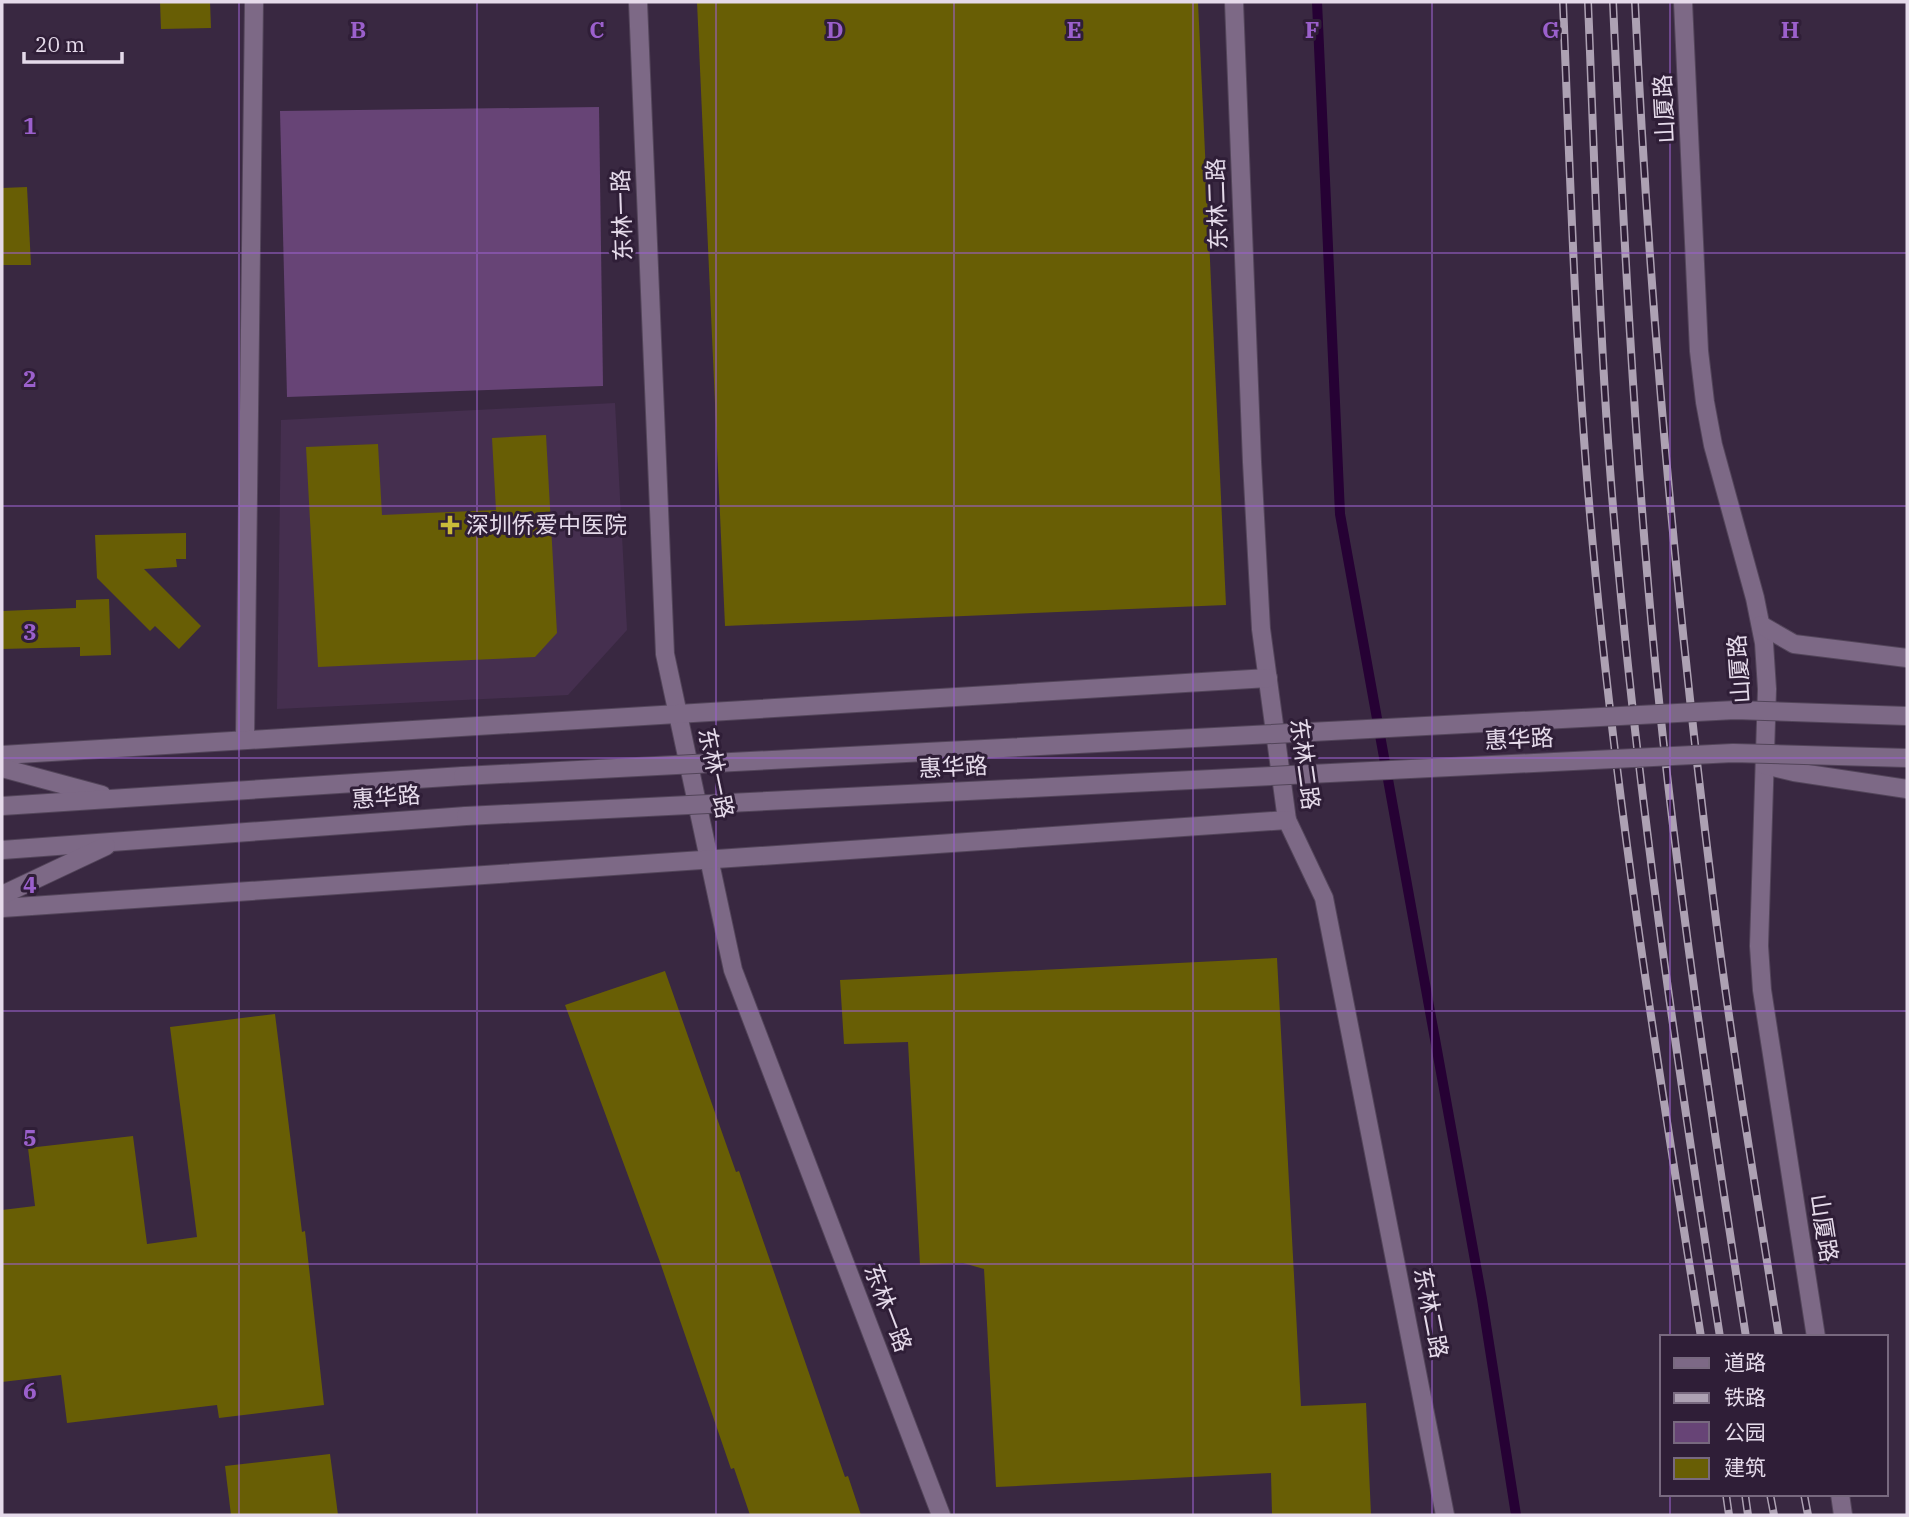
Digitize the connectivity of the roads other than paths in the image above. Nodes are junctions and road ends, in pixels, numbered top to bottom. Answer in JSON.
{"nodes":[{"id":1,"x":254,"y":2,"type":"edge"},
{"id":2,"x":638,"y":2,"type":"edge"},
{"id":3,"x":1234,"y":2,"type":"edge"},
{"id":4,"x":1684,"y":2,"type":"edge"},
{"id":5,"x":1761,"y":625,"type":"junction"},
{"id":6,"x":1907,"y":658,"type":"edge"},
{"id":7,"x":1268,"y":678,"type":"junction"},
{"id":8,"x":678,"y":714,"type":"junction"},
{"id":9,"x":1907,"y":716,"type":"edge"},
{"id":10,"x":245,"y":740,"type":"junction"},
{"id":11,"x":2,"y":755,"type":"edge"},
{"id":12,"x":1907,"y":758,"type":"edge"},
{"id":13,"x":1765,"y":765,"type":"junction"},
{"id":14,"x":2,"y":768,"type":"edge"},
{"id":15,"x":1907,"y":789,"type":"edge"},
{"id":16,"x":116,"y":798,"type":"junction"},
{"id":17,"x":2,"y":806,"type":"edge"},
{"id":18,"x":1287,"y":820,"type":"junction"},
{"id":19,"x":116,"y":841,"type":"junction"},
{"id":20,"x":2,"y":850,"type":"edge"},
{"id":21,"x":710,"y":860,"type":"junction"},
{"id":22,"x":2,"y":895,"type":"edge"},
{"id":23,"x":2,"y":908,"type":"edge"},
{"id":24,"x":1816,"y":1335,"type":"edge"},
{"id":25,"x":1840,"y":1496,"type":"edge"},
{"id":26,"x":942,"y":1515,"type":"edge"},
{"id":27,"x":1445,"y":1515,"type":"edge"},
{"id":28,"x":1843,"y":1515,"type":"edge"}],
"edges":[{"from":1,"to":10,"type":"street"},
{"from":2,"to":8,"type":"street","name":"东林一路"},
{"from":3,"to":7,"type":"street","name":"东林二路"},
{"from":4,"to":5,"type":"street","name":"山厦路"},
{"from":5,"to":6,"type":"street"},
{"from":5,"to":13,"type":"street","name":"山厦路"},
{"from":7,"to":8,"type":"street"},
{"from":7,"to":18,"type":"street","name":"东林二路"},
{"from":8,"to":10,"type":"street"},
{"from":8,"to":21,"type":"street","name":"东林一路"},
{"from":9,"to":16,"type":"street","name":"惠华路","bridge":true},
{"from":10,"to":11,"type":"street"},
{"from":12,"to":19,"type":"street","name":"惠华路","bridge":true},
{"from":13,"to":15,"type":"street"},
{"from":13,"to":24,"type":"street","name":"山厦路"},
{"from":14,"to":16,"type":"street"},
{"from":16,"to":17,"type":"street","name":"惠华路"},
{"from":18,"to":21,"type":"street"},
{"from":18,"to":27,"type":"street","name":"东林二路"},
{"from":19,"to":20,"type":"street","name":"惠华路"},
{"from":19,"to":22,"type":"street"},
{"from":21,"to":23,"type":"street"},
{"from":21,"to":26,"type":"street","name":"东林一路"},
{"from":25,"to":28,"type":"street"}]}
